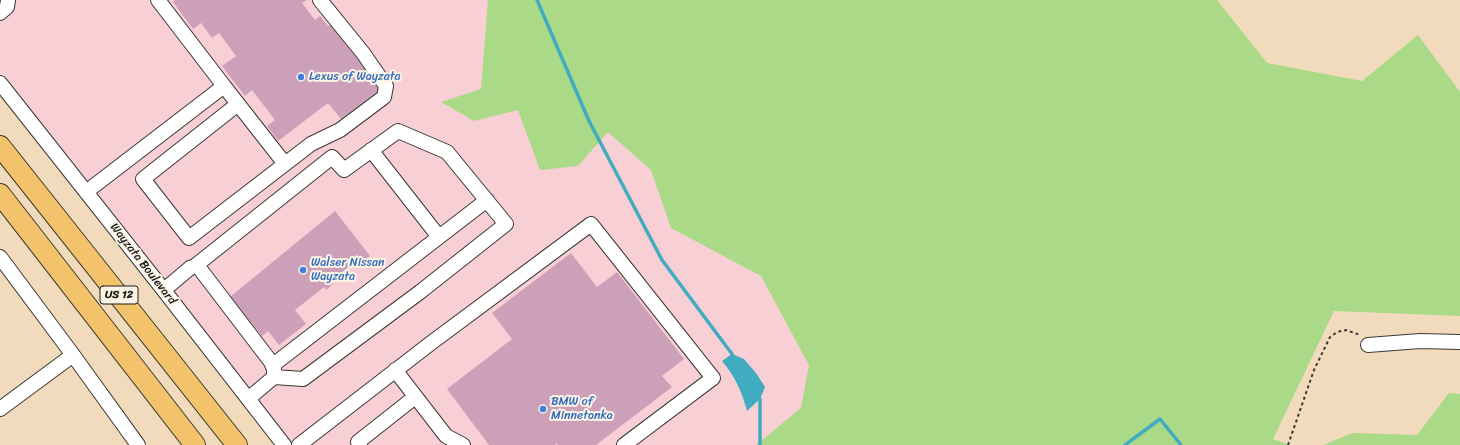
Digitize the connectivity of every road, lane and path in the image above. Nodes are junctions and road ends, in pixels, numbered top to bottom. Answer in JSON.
{"nodes":[{"id":1,"x":8,"y":0,"type":"edge"},
{"id":2,"x":158,"y":0,"type":"edge"},
{"id":3,"x":320,"y":0,"type":"edge"},
{"id":4,"x":0,"y":12,"type":"edge"},
{"id":5,"x":0,"y":83,"type":"edge"},
{"id":6,"x":224,"y":86,"type":"junction"},
{"id":7,"x":238,"y":104,"type":"junction"},
{"id":8,"x":0,"y":146,"type":"edge"},
{"id":9,"x":371,"y":150,"type":"junction"},
{"id":10,"x":285,"y":164,"type":"junction"},
{"id":11,"x":86,"y":192,"type":"junction"},
{"id":12,"x":0,"y":194,"type":"edge"},
{"id":13,"x":487,"y":200,"type":"junction"},
{"id":14,"x":440,"y":237,"type":"junction"},
{"id":15,"x":0,"y":257,"type":"edge"},
{"id":16,"x":195,"y":266,"type":"junction"},
{"id":17,"x":164,"y":290,"type":"junction"},
{"id":18,"x":1460,"y":342,"type":"edge"},
{"id":19,"x":1368,"y":345,"type":"joint"},
{"id":20,"x":73,"y":355,"type":"junction"},
{"id":21,"x":395,"y":370,"type":"junction"},
{"id":22,"x":273,"y":371,"type":"junction"},
{"id":23,"x":415,"y":397,"type":"junction"},
{"id":24,"x":248,"y":399,"type":"junction"},
{"id":25,"x":0,"y":409,"type":"edge"},
{"id":26,"x":138,"y":445,"type":"edge"},
{"id":27,"x":194,"y":445,"type":"edge"},
{"id":28,"x":237,"y":445,"type":"edge"},
{"id":29,"x":284,"y":445,"type":"edge"},
{"id":30,"x":298,"y":445,"type":"edge"},
{"id":31,"x":360,"y":445,"type":"edge"},
{"id":32,"x":463,"y":445,"type":"edge"},
{"id":33,"x":624,"y":445,"type":"edge"},
{"id":34,"x":1288,"y":445,"type":"edge"}],
"edges":[{"from":1,"to":4,"type":"street"},
{"from":2,"to":6,"type":"street"},
{"from":3,"to":10,"type":"street"},
{"from":5,"to":11,"type":"street","name":"Wayzata Boulevard"},
{"from":6,"to":7,"type":"street"},
{"from":6,"to":11,"type":"street"},
{"from":7,"to":10,"type":"street"},
{"from":7,"to":10,"type":"street"},
{"from":8,"to":28,"type":"highway","number":"US 12"},
{"from":9,"to":13,"type":"street"},
{"from":9,"to":14,"type":"street"},
{"from":9,"to":16,"type":"street"},
{"from":11,"to":17,"type":"street","name":"Wayzata Boulevard"},
{"from":12,"to":27,"type":"highway","number":"US 12"},
{"from":13,"to":14,"type":"street"},
{"from":13,"to":22,"type":"street"},
{"from":14,"to":22,"type":"street"},
{"from":15,"to":20,"type":"street"},
{"from":16,"to":17,"type":"street"},
{"from":16,"to":22,"type":"street"},
{"from":17,"to":24,"type":"street","name":"Wayzata Boulevard"},
{"from":18,"to":19,"type":"street"},
{"from":19,"to":34,"type":"path"},
{"from":20,"to":25,"type":"street"},
{"from":20,"to":26,"type":"street"},
{"from":21,"to":23,"type":"street"},
{"from":21,"to":30,"type":"street"},
{"from":21,"to":33,"type":"street"},
{"from":22,"to":24,"type":"street"},
{"from":23,"to":31,"type":"street"},
{"from":23,"to":32,"type":"street"},
{"from":24,"to":29,"type":"street","name":"Wayzata Boulevard"}]}
